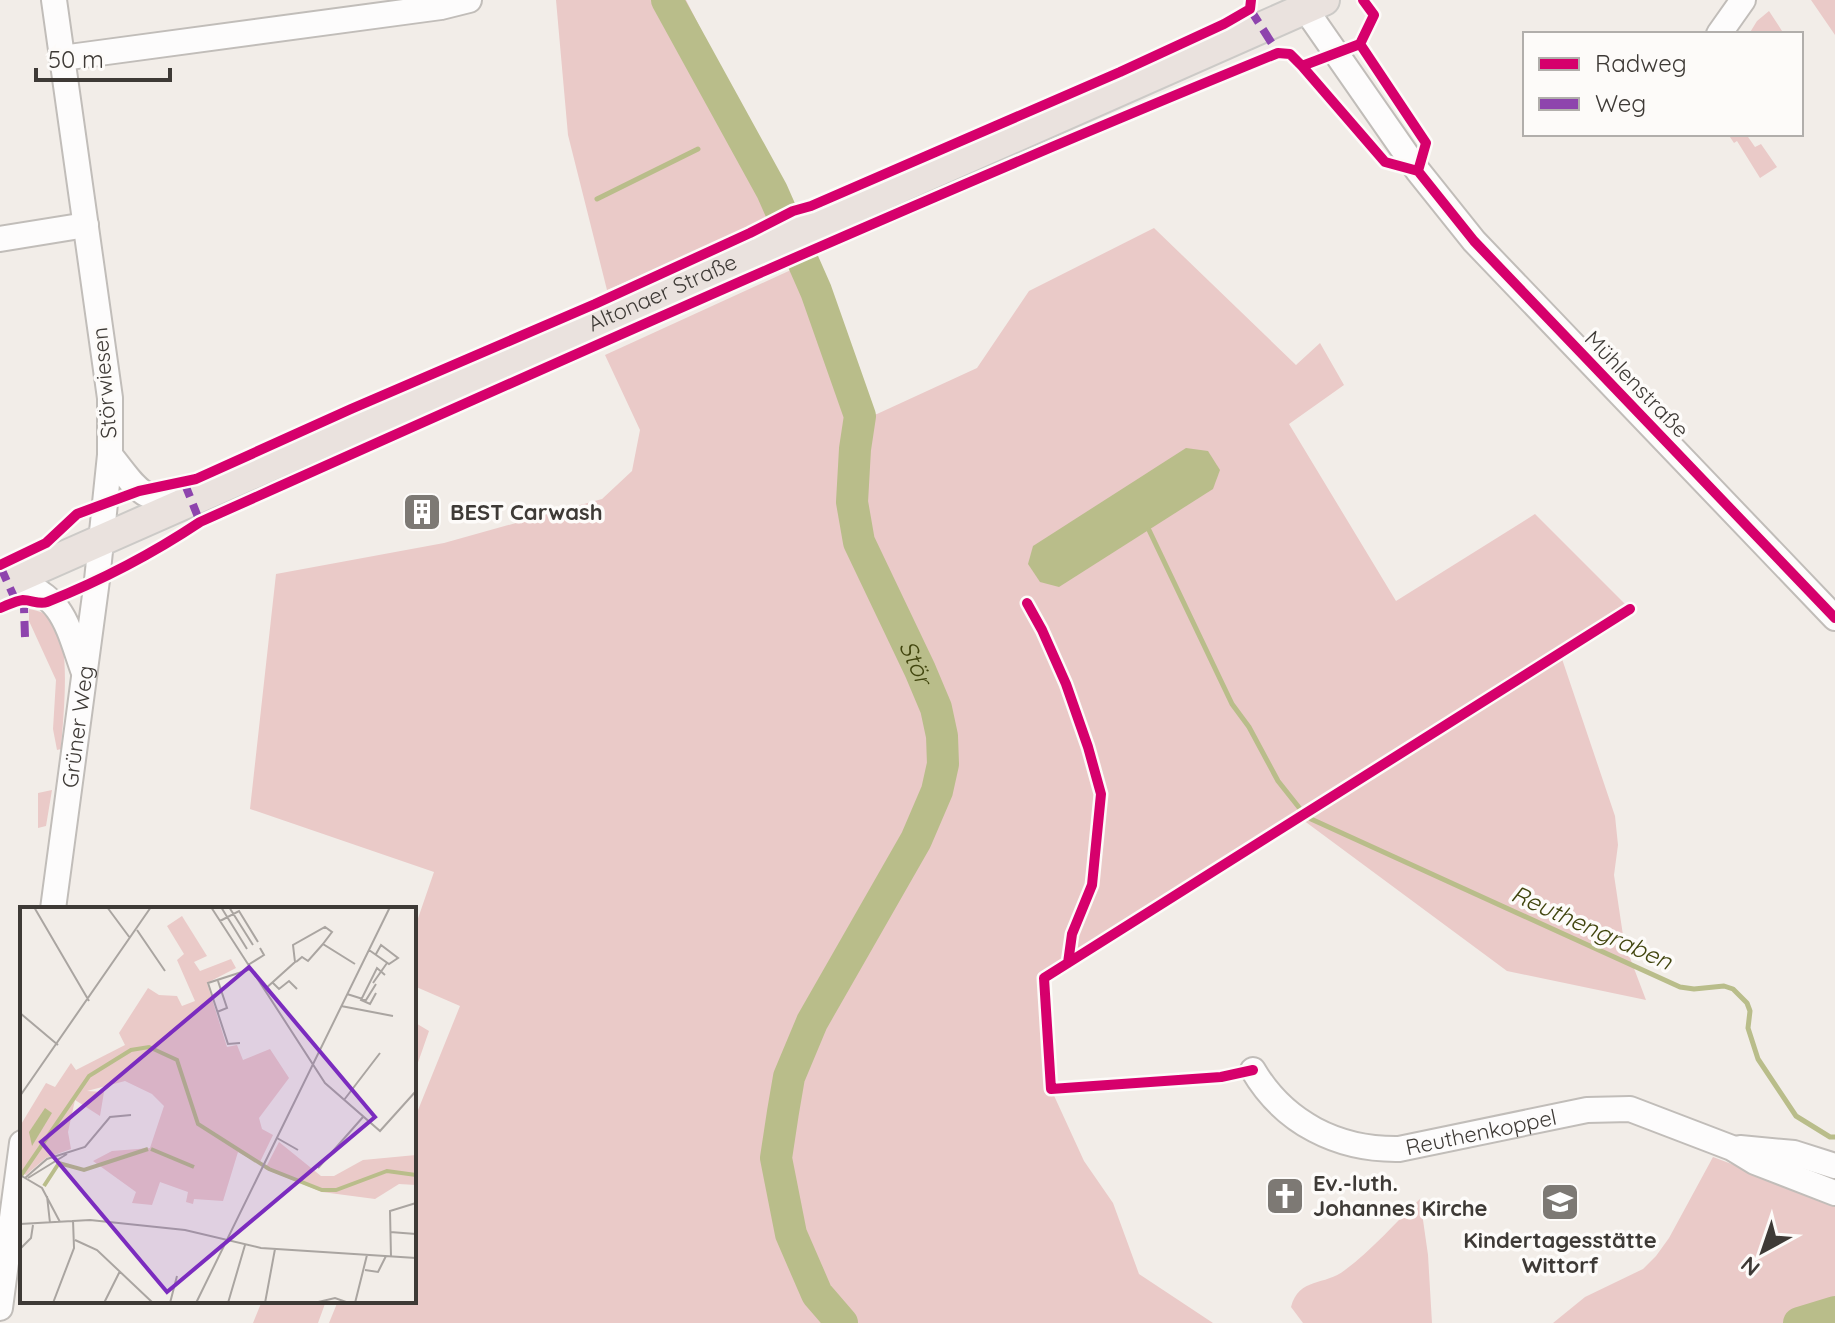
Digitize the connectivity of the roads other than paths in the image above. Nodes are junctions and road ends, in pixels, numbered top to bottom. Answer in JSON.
{"nodes":[{"id":1,"x":54,"y":0,"type":"edge"},
{"id":2,"x":469,"y":0,"type":"edge"},
{"id":3,"x":1743,"y":0,"type":"edge"},
{"id":4,"x":1309,"y":3,"type":"edge"},
{"id":5,"x":1720,"y":32,"type":"edge"},
{"id":6,"x":62,"y":58,"type":"junction"},
{"id":7,"x":86,"y":225,"type":"junction"},
{"id":8,"x":0,"y":239,"type":"edge"},
{"id":9,"x":110,"y":455,"type":"junction"},
{"id":10,"x":184,"y":504,"type":"junction"},
{"id":11,"x":100,"y":543,"type":"junction"},
{"id":12,"x":6,"y":583,"type":"edge"},
{"id":13,"x":1835,"y":618,"type":"edge"},
{"id":14,"x":85,"y":676,"type":"junction"},
{"id":15,"x":53,"y":907,"type":"edge"},
{"id":16,"x":1253,"y":1070,"type":"dead end"},
{"id":17,"x":1732,"y":1148,"type":"junction"},
{"id":18,"x":20,"y":1158,"type":"edge"},
{"id":19,"x":1835,"y":1166,"type":"edge"},
{"id":20,"x":1835,"y":1193,"type":"edge"},
{"id":21,"x":0,"y":1308,"type":"edge"}],
"edges":[{"from":1,"to":6,"type":"street","name":"Störwiesen"},
{"from":2,"to":6,"type":"street"},
{"from":3,"to":5,"type":"street"},
{"from":4,"to":10,"type":"main road","name":"Altonaer Straße"},
{"from":4,"to":13,"type":"street","name":"Mühlenstraße"},
{"from":6,"to":7,"type":"street","name":"Störwiesen"},
{"from":7,"to":8,"type":"street"},
{"from":7,"to":9,"type":"street","name":"Störwiesen"},
{"from":9,"to":10,"type":"street"},
{"from":9,"to":11,"type":"street","name":"Störwiesen"},
{"from":10,"to":11,"type":"main road","name":"Altonaer Straße"},
{"from":11,"to":12,"type":"main road","name":"Altonaer Straße"},
{"from":11,"to":14,"type":"street","name":"Grüner Weg"},
{"from":12,"to":14,"type":"street"},
{"from":14,"to":15,"type":"street","name":"Grüner Weg"},
{"from":16,"to":17,"type":"street","name":"Reuthenkoppel"},
{"from":17,"to":19,"type":"street","name":"Reuthenkoppel"},
{"from":17,"to":20,"type":"street","name":"Reuthenkoppel"},
{"from":18,"to":21,"type":"street"}]}
